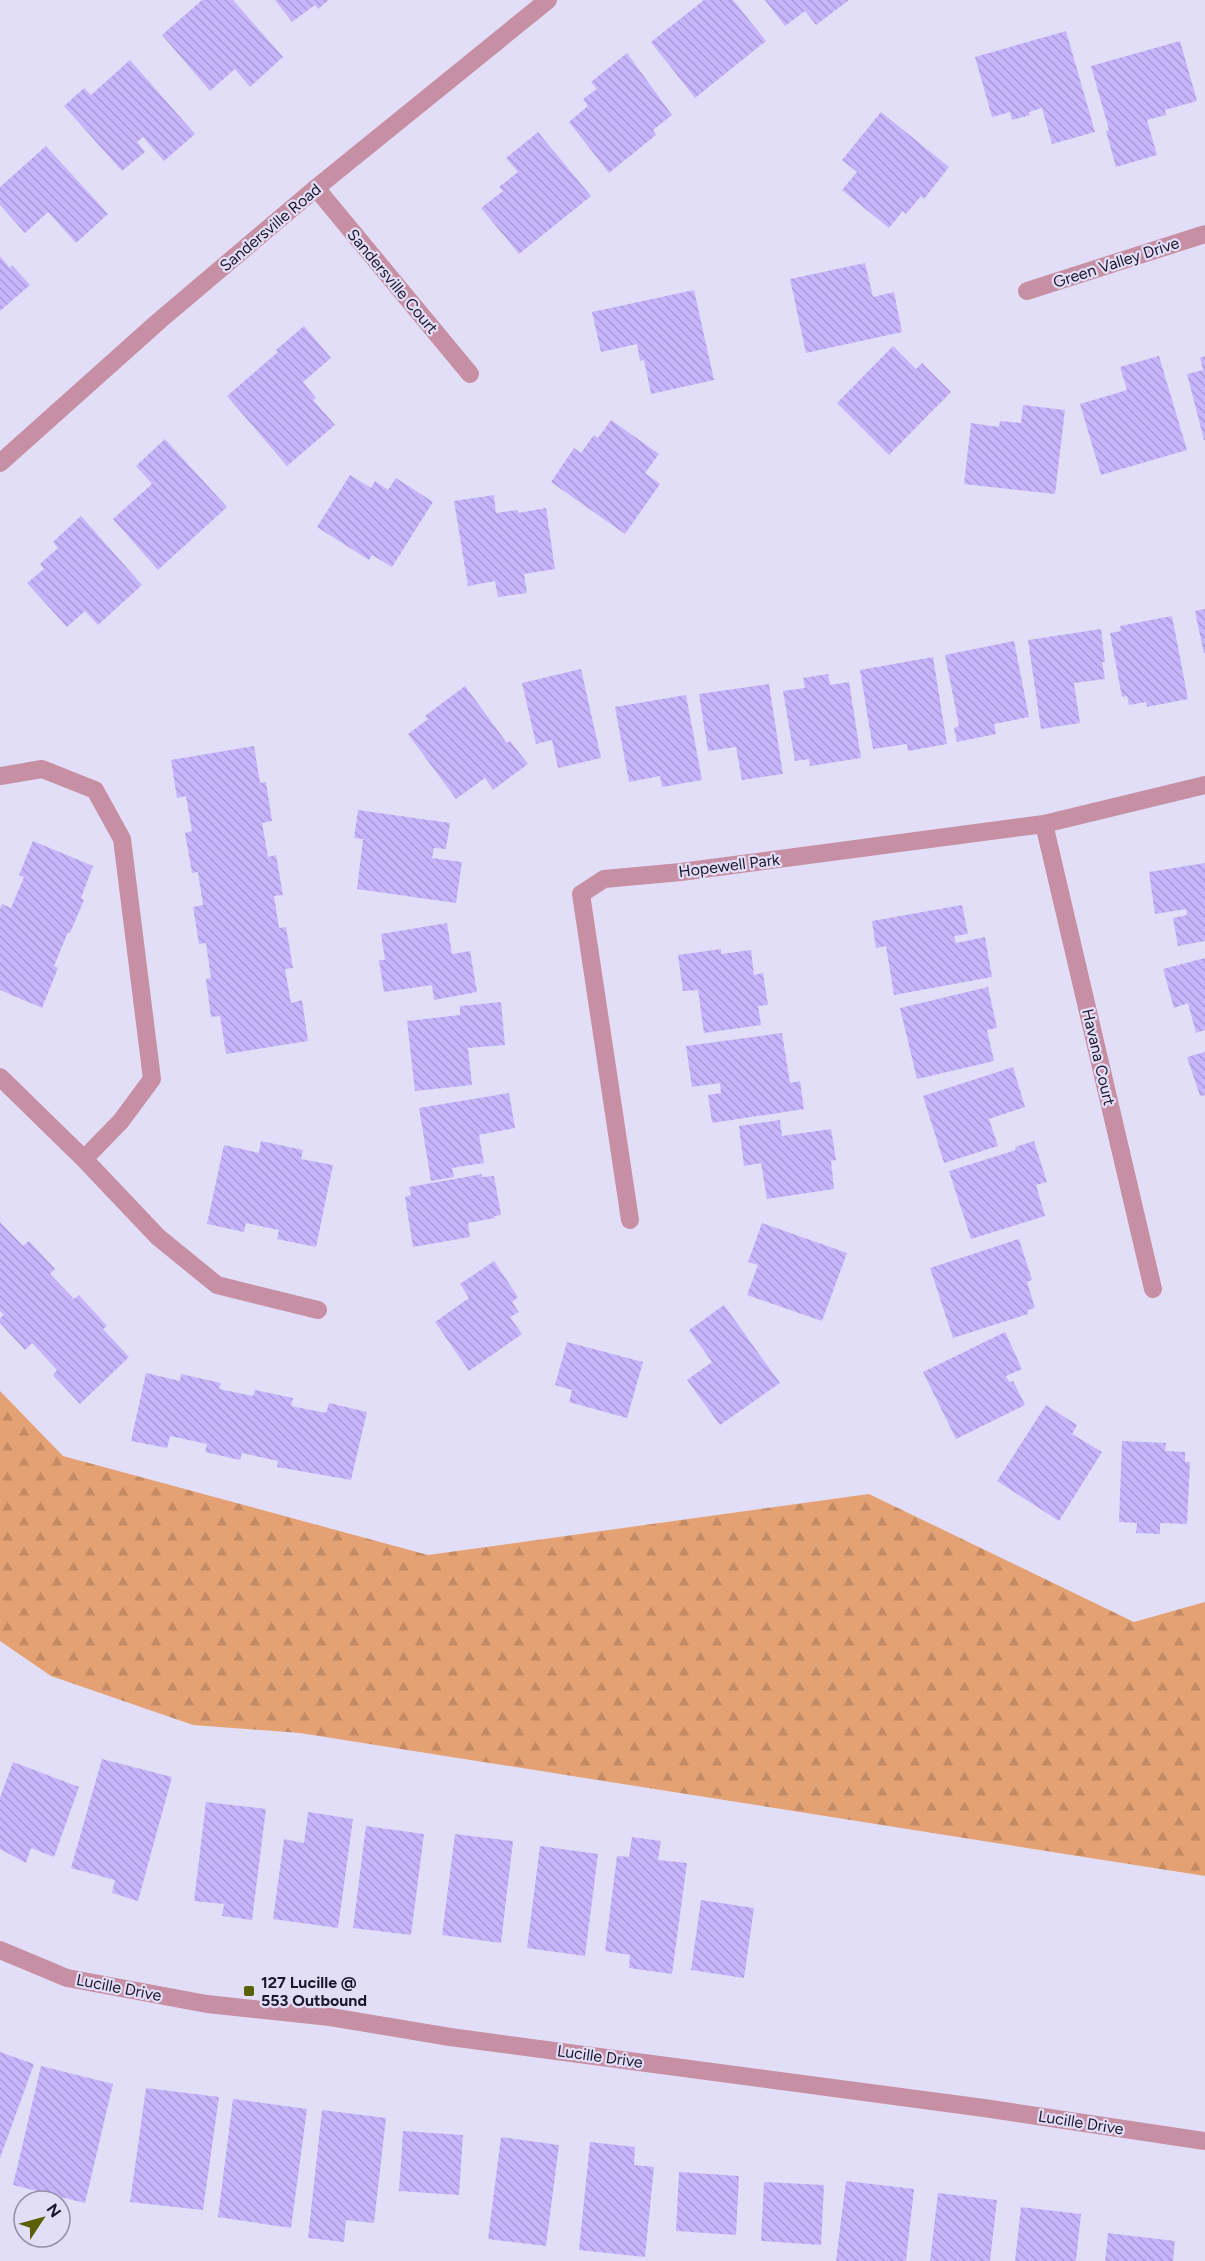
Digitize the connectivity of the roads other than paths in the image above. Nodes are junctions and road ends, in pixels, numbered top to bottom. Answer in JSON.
{"nodes":[{"id":1,"x":548,"y":0,"type":"edge"},
{"id":2,"x":316,"y":188,"type":"junction"},
{"id":3,"x":1205,"y":234,"type":"edge"},
{"id":4,"x":1027,"y":291,"type":"dead end"},
{"id":5,"x":470,"y":374,"type":"dead end"},
{"id":6,"x":0,"y":463,"type":"edge"},
{"id":7,"x":0,"y":776,"type":"edge"},
{"id":8,"x":1205,"y":785,"type":"edge"},
{"id":9,"x":1044,"y":824,"type":"junction"},
{"id":10,"x":0,"y":1077,"type":"edge"},
{"id":11,"x":84,"y":1159,"type":"junction"},
{"id":12,"x":630,"y":1220,"type":"dead end"},
{"id":13,"x":1153,"y":1289,"type":"dead end"},
{"id":14,"x":318,"y":1310,"type":"dead end"},
{"id":15,"x":0,"y":1950,"type":"edge"},
{"id":16,"x":1205,"y":2141,"type":"edge"}],
"edges":[{"from":1,"to":2,"type":"street","name":"Sandersville Road"},
{"from":2,"to":5,"type":"street","name":"Sandersville Court"},
{"from":2,"to":6,"type":"street","name":"Sandersville Road"},
{"from":3,"to":4,"type":"street","name":"Green Valley Drive"},
{"from":7,"to":11,"type":"street"},
{"from":8,"to":9,"type":"street","name":"Hopewell Park"},
{"from":9,"to":12,"type":"street","name":"Hopewell Park"},
{"from":9,"to":13,"type":"street","name":"Havana Court"},
{"from":10,"to":11,"type":"street"},
{"from":11,"to":14,"type":"street"},
{"from":15,"to":16,"type":"street","name":"Lucille Drive"}]}
